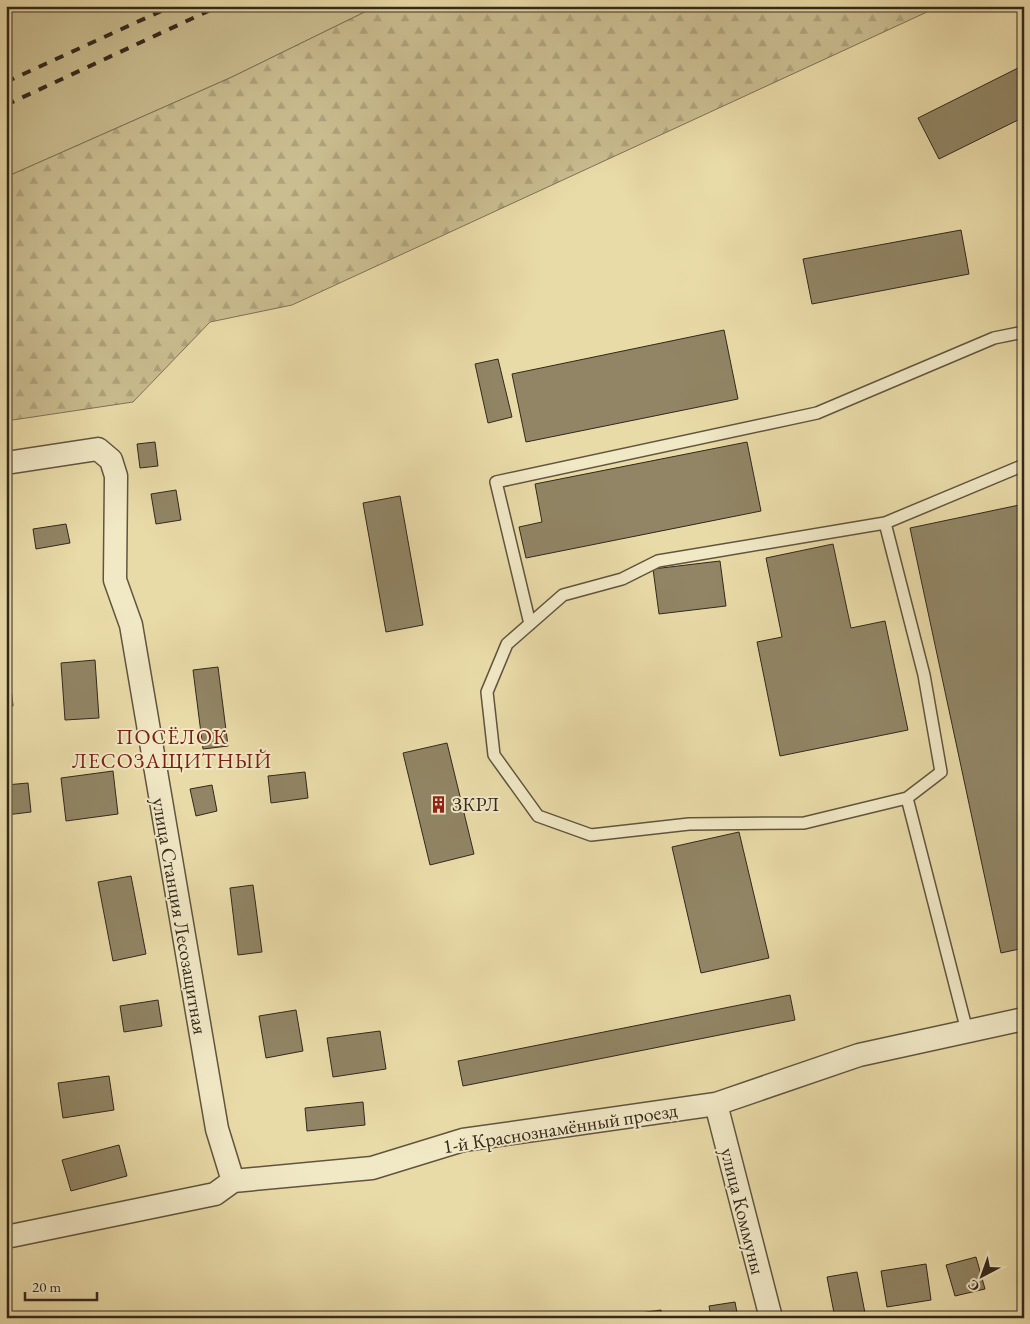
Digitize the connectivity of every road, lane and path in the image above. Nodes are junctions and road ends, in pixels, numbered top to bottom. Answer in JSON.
{"nodes":[{"id":1,"x":1024,"y":332,"type":"edge"},
{"id":2,"x":6,"y":463,"type":"edge"},
{"id":3,"x":1024,"y":465,"type":"edge"},
{"id":4,"x":886,"y":523,"type":"junction"},
{"id":5,"x":530,"y":624,"type":"junction"},
{"id":6,"x":907,"y":798,"type":"junction"},
{"id":7,"x":1024,"y":1019,"type":"edge"},
{"id":8,"x":966,"y":1031,"type":"junction"},
{"id":9,"x":716,"y":1104,"type":"junction"},
{"id":10,"x":233,"y":1181,"type":"junction"},
{"id":11,"x":6,"y":1237,"type":"edge"},
{"id":12,"x":771,"y":1318,"type":"edge"}],
"edges":[{"from":1,"to":5,"type":"lane"},
{"from":2,"to":10,"type":"street","name":"улица Станция Лесозащитная"},
{"from":3,"to":4,"type":"lane"},
{"from":4,"to":5,"type":"lane"},
{"from":4,"to":6,"type":"lane"},
{"from":5,"to":6,"type":"lane"},
{"from":6,"to":8,"type":"lane"},
{"from":7,"to":8,"type":"street","name":"1-й Краснознамённый проезд"},
{"from":8,"to":9,"type":"street","name":"1-й Краснознамённый проезд"},
{"from":9,"to":10,"type":"street","name":"1-й Краснознамённый проезд"},
{"from":9,"to":12,"type":"street","name":"улица Коммуны"},
{"from":10,"to":11,"type":"street","name":"1-й Краснознамённый проезд"}]}
